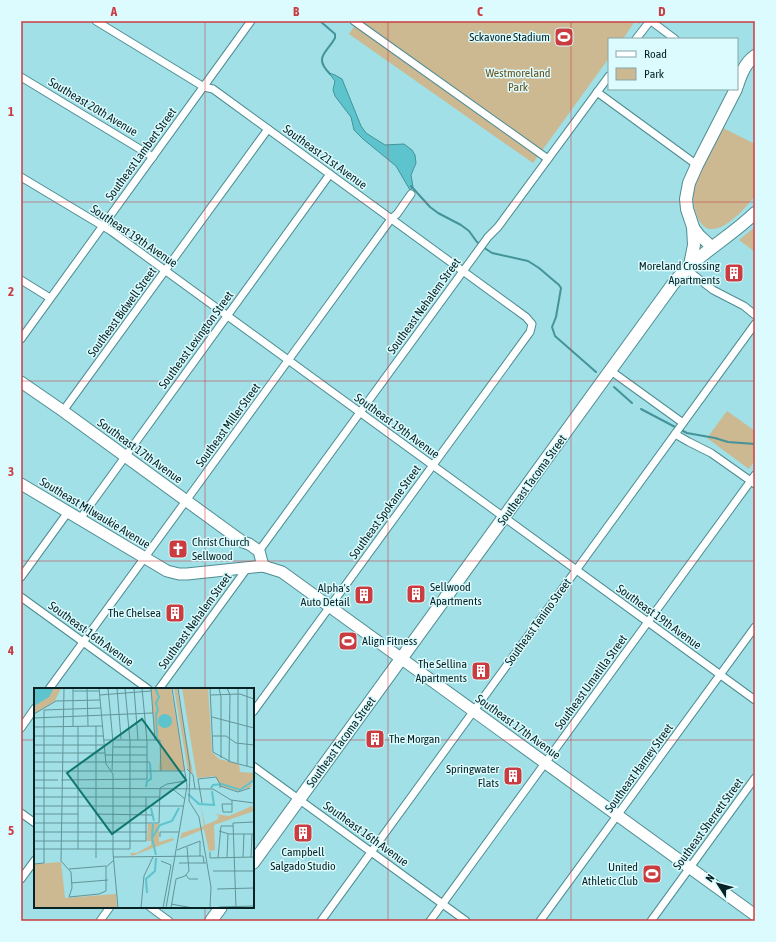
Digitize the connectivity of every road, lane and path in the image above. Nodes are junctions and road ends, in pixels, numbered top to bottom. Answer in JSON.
{"nodes":[{"id":1,"x":96,"y":21,"type":"edge"},
{"id":2,"x":251,"y":21,"type":"edge"},
{"id":3,"x":354,"y":21,"type":"edge"},
{"id":4,"x":650,"y":21,"type":"edge"},
{"id":5,"x":637,"y":38,"type":"edge"},
{"id":6,"x":675,"y":38,"type":"edge"},
{"id":7,"x":755,"y":56,"type":"edge"},
{"id":8,"x":21,"y":77,"type":"edge"},
{"id":9,"x":608,"y":77,"type":"edge"},
{"id":10,"x":738,"y":83,"type":"edge"},
{"id":11,"x":204,"y":86,"type":"junction"},
{"id":12,"x":735,"y":90,"type":"edge"},
{"id":13,"x":598,"y":92,"type":"junction"},
{"id":14,"x":268,"y":129,"type":"junction"},
{"id":15,"x":153,"y":157,"type":"junction"},
{"id":16,"x":548,"y":159,"type":"junction"},
{"id":17,"x":697,"y":165,"type":"junction"},
{"id":18,"x":330,"y":174,"type":"junction"},
{"id":19,"x":21,"y":178,"type":"edge"},
{"id":20,"x":411,"y":194,"type":"dead end"},
{"id":21,"x":755,"y":213,"type":"edge"},
{"id":22,"x":390,"y":219,"type":"junction"},
{"id":23,"x":102,"y":226,"type":"junction"},
{"id":24,"x":692,"y":227,"type":"junction"},
{"id":25,"x":712,"y":247,"type":"junction"},
{"id":26,"x":688,"y":267,"type":"junction"},
{"id":27,"x":166,"y":271,"type":"junction"},
{"id":28,"x":463,"y":271,"type":"junction"},
{"id":29,"x":21,"y":280,"type":"edge"},
{"id":30,"x":50,"y":298,"type":"junction"},
{"id":31,"x":227,"y":315,"type":"junction"},
{"id":32,"x":755,"y":315,"type":"edge"},
{"id":33,"x":532,"y":324,"type":"joint"},
{"id":34,"x":755,"y":324,"type":"edge"},
{"id":35,"x":21,"y":339,"type":"edge"},
{"id":36,"x":289,"y":360,"type":"junction"},
{"id":37,"x":611,"y":371,"type":"junction"},
{"id":38,"x":21,"y":382,"type":"edge"},
{"id":39,"x":63,"y":411,"type":"junction"},
{"id":40,"x":360,"y":412,"type":"junction"},
{"id":41,"x":682,"y":425,"type":"junction"},
{"id":42,"x":675,"y":434,"type":"junction"},
{"id":43,"x":124,"y":456,"type":"junction"},
{"id":44,"x":433,"y":465,"type":"junction"},
{"id":45,"x":754,"y":480,"type":"edge"},
{"id":46,"x":21,"y":484,"type":"edge"},
{"id":47,"x":186,"y":500,"type":"junction"},
{"id":48,"x":68,"y":512,"type":"junction"},
{"id":49,"x":504,"y":517,"type":"junction"},
{"id":50,"x":80,"y":519,"type":"junction"},
{"id":51,"x":243,"y":542,"type":"junction"},
{"id":52,"x":259,"y":551,"type":"junction"},
{"id":53,"x":145,"y":558,"type":"junction"},
{"id":54,"x":263,"y":566,"type":"junction"},
{"id":55,"x":248,"y":567,"type":"junction"},
{"id":56,"x":576,"y":569,"type":"junction"},
{"id":57,"x":21,"y":577,"type":"edge"},
{"id":58,"x":21,"y":597,"type":"edge"},
{"id":59,"x":330,"y":606,"type":"junction"},
{"id":60,"x":648,"y":622,"type":"junction"},
{"id":61,"x":755,"y":627,"type":"edge"},
{"id":62,"x":83,"y":642,"type":"junction"},
{"id":63,"x":402,"y":658,"type":"junction"},
{"id":64,"x":720,"y":675,"type":"junction"},
{"id":65,"x":50,"y":688,"type":"edge"},
{"id":66,"x":147,"y":688,"type":"edge"},
{"id":67,"x":160,"y":688,"type":"edge"},
{"id":68,"x":755,"y":700,"type":"edge"},
{"id":69,"x":34,"y":709,"type":"edge"},
{"id":70,"x":254,"y":711,"type":"edge"},
{"id":71,"x":474,"y":711,"type":"junction"},
{"id":72,"x":21,"y":728,"type":"edge"},
{"id":73,"x":546,"y":763,"type":"junction"},
{"id":74,"x":254,"y":767,"type":"edge"},
{"id":75,"x":755,"y":778,"type":"edge"},
{"id":76,"x":300,"y":799,"type":"junction"},
{"id":77,"x":21,"y":813,"type":"edge"},
{"id":78,"x":618,"y":815,"type":"junction"},
{"id":79,"x":34,"y":822,"type":"edge"},
{"id":80,"x":372,"y":851,"type":"junction"},
{"id":81,"x":34,"y":861,"type":"edge"},
{"id":82,"x":254,"y":862,"type":"edge"},
{"id":83,"x":690,"y":868,"type":"junction"},
{"id":84,"x":21,"y":879,"type":"edge"},
{"id":85,"x":443,"y":904,"type":"junction"},
{"id":86,"x":109,"y":908,"type":"edge"},
{"id":87,"x":151,"y":908,"type":"edge"},
{"id":88,"x":220,"y":908,"type":"edge"},
{"id":89,"x":755,"y":916,"type":"edge"},
{"id":90,"x":100,"y":921,"type":"edge"},
{"id":91,"x":169,"y":921,"type":"edge"},
{"id":92,"x":211,"y":921,"type":"edge"},
{"id":93,"x":321,"y":921,"type":"edge"},
{"id":94,"x":430,"y":921,"type":"edge"},
{"id":95,"x":466,"y":921,"type":"edge"},
{"id":96,"x":540,"y":921,"type":"edge"},
{"id":97,"x":651,"y":921,"type":"edge"}],
"edges":[{"from":1,"to":11,"type":"street","name":"Southeast 21st Avenue"},
{"from":2,"to":11,"type":"street","name":"Southeast Lambert Street"},
{"from":3,"to":16,"type":"street"},
{"from":4,"to":5,"type":"street"},
{"from":4,"to":6,"type":"street"},
{"from":7,"to":10,"type":"main road"},
{"from":8,"to":15,"type":"street","name":"Southeast 20th Avenue"},
{"from":9,"to":13,"type":"street","name":"Southeast Nehalem Street"},
{"from":11,"to":14,"type":"street","name":"Southeast 21st Avenue"},
{"from":11,"to":15,"type":"street","name":"Southeast Lambert Street"},
{"from":12,"to":17,"type":"main road"},
{"from":13,"to":16,"type":"street","name":"Southeast Nehalem Street"},
{"from":13,"to":17,"type":"street"},
{"from":14,"to":18,"type":"street","name":"Southeast 21st Avenue"},
{"from":14,"to":27,"type":"street","name":"Southeast Bidwell Street"},
{"from":15,"to":23,"type":"street","name":"Southeast Lambert Street"},
{"from":16,"to":28,"type":"street","name":"Southeast Nehalem Street"},
{"from":17,"to":24,"type":"main road"},
{"from":18,"to":22,"type":"street","name":"Southeast 21st Avenue"},
{"from":18,"to":31,"type":"street","name":"Southeast Lexington Street"},
{"from":19,"to":23,"type":"street","name":"Southeast 19th Avenue"},
{"from":20,"to":22,"type":"street","name":"Southeast Miller Street"},
{"from":21,"to":25,"type":"main road"},
{"from":22,"to":28,"type":"street","name":"Southeast 21st Avenue"},
{"from":22,"to":36,"type":"street","name":"Southeast Miller Street"},
{"from":23,"to":27,"type":"street","name":"Southeast 19th Avenue"},
{"from":23,"to":30,"type":"street","name":"Southeast Lambert Street"},
{"from":24,"to":25,"type":"main road"},
{"from":24,"to":26,"type":"main road"},
{"from":25,"to":26,"type":"main road","name":"Southeast Tacoma Street"},
{"from":26,"to":32,"type":"street"},
{"from":26,"to":37,"type":"main road","name":"Southeast Tacoma Street"},
{"from":27,"to":31,"type":"street","name":"Southeast 19th Avenue"},
{"from":27,"to":39,"type":"street","name":"Southeast Bidwell Street"},
{"from":28,"to":33,"type":"street","name":"Southeast 21st Avenue"},
{"from":28,"to":40,"type":"street","name":"Southeast Nehalem Street"},
{"from":29,"to":30,"type":"street"},
{"from":30,"to":35,"type":"street","name":"Southeast Lambert Street"},
{"from":31,"to":36,"type":"street","name":"Southeast 19th Avenue"},
{"from":31,"to":43,"type":"street","name":"Southeast Lexington Street"},
{"from":33,"to":44,"type":"street","name":"Southeast Spokane Street"},
{"from":34,"to":41,"type":"street","name":"Southeast Tenino Street"},
{"from":36,"to":40,"type":"street","name":"Southeast 19th Avenue"},
{"from":36,"to":47,"type":"street","name":"Southeast Miller Street"},
{"from":37,"to":41,"type":"street"},
{"from":37,"to":49,"type":"main road","name":"Southeast Tacoma Street"},
{"from":38,"to":39,"type":"main road","name":"Southeast 17th Avenue"},
{"from":39,"to":43,"type":"main road","name":"Southeast 17th Avenue"},
{"from":40,"to":44,"type":"street","name":"Southeast 19th Avenue"},
{"from":40,"to":52,"type":"street","name":"Southeast Nehalem Street"},
{"from":41,"to":42,"type":"street","name":"Southeast Tenino Street"},
{"from":42,"to":45,"type":"street"},
{"from":42,"to":56,"type":"street","name":"Southeast Tenino Street"},
{"from":43,"to":47,"type":"main road","name":"Southeast 17th Avenue"},
{"from":43,"to":50,"type":"street","name":"Southeast Lexington Street"},
{"from":44,"to":49,"type":"street","name":"Southeast 19th Avenue"},
{"from":44,"to":59,"type":"street","name":"Southeast Spokane Street"},
{"from":45,"to":60,"type":"street","name":"Southeast Umatilla Street"},
{"from":46,"to":48,"type":"main road","name":"Southeast Milwaukie Avenue"},
{"from":47,"to":51,"type":"main road","name":"Southeast 17th Avenue"},
{"from":47,"to":53,"type":"street","name":"Southeast Miller Street"},
{"from":48,"to":50,"type":"main road","name":"Southeast Milwaukie Avenue"},
{"from":48,"to":57,"type":"street"},
{"from":49,"to":56,"type":"street","name":"Southeast 19th Avenue"},
{"from":49,"to":63,"type":"main road","name":"Southeast Tacoma Street"},
{"from":50,"to":53,"type":"main road","name":"Southeast Milwaukie Avenue"},
{"from":51,"to":52,"type":"main road","name":"Southeast 17th Avenue"},
{"from":51,"to":55,"type":"main road"},
{"from":52,"to":54,"type":"main road"},
{"from":53,"to":55,"type":"main road","name":"Southeast Milwaukie Avenue"},
{"from":53,"to":62,"type":"street","name":"Southeast Miller Street"},
{"from":54,"to":55,"type":"main road","name":"Southeast 17th Avenue"},
{"from":54,"to":59,"type":"main road","name":"Southeast 17th Avenue"},
{"from":55,"to":67,"type":"street","name":"Southeast Nehalem Street"},
{"from":56,"to":60,"type":"street","name":"Southeast 19th Avenue"},
{"from":56,"to":71,"type":"street","name":"Southeast Tenino Street"},
{"from":58,"to":62,"type":"street","name":"Southeast 16th Avenue"},
{"from":59,"to":63,"type":"main road","name":"Southeast 17th Avenue"},
{"from":59,"to":70,"type":"street","name":"Southeast Spokane Street"},
{"from":60,"to":64,"type":"street","name":"Southeast 19th Avenue"},
{"from":60,"to":73,"type":"street","name":"Southeast Umatilla Street"},
{"from":61,"to":64,"type":"street","name":"Southeast Harney Street"},
{"from":62,"to":65,"type":"street","name":"Southeast Miller Street"},
{"from":62,"to":66,"type":"street","name":"Southeast 16th Avenue"},
{"from":63,"to":71,"type":"main road","name":"Southeast 17th Avenue"},
{"from":63,"to":76,"type":"main road","name":"Southeast Tacoma Street"},
{"from":64,"to":68,"type":"street","name":"Southeast 19th Avenue"},
{"from":64,"to":78,"type":"street","name":"Southeast Harney Street"},
{"from":69,"to":72,"type":"street"},
{"from":71,"to":73,"type":"main road","name":"Southeast 17th Avenue"},
{"from":71,"to":80,"type":"street","name":"Southeast Tenino Street"},
{"from":73,"to":78,"type":"main road","name":"Southeast 17th Avenue"},
{"from":73,"to":85,"type":"street","name":"Southeast Umatilla Street"},
{"from":74,"to":76,"type":"street","name":"Southeast 16th Avenue"},
{"from":75,"to":83,"type":"street","name":"Southeast Sherrett Street"},
{"from":76,"to":80,"type":"street","name":"Southeast 16th Avenue"},
{"from":76,"to":82,"type":"main road","name":"Southeast Tacoma Street"},
{"from":77,"to":79,"type":"street"},
{"from":78,"to":83,"type":"main road","name":"Southeast 17th Avenue"},
{"from":78,"to":96,"type":"street","name":"Southeast Harney Street"},
{"from":80,"to":85,"type":"street","name":"Southeast 16th Avenue"},
{"from":80,"to":93,"type":"street","name":"Southeast Tenino Street"},
{"from":81,"to":84,"type":"street"},
{"from":83,"to":89,"type":"main road","name":"Southeast 17th Avenue"},
{"from":83,"to":97,"type":"street","name":"Southeast Sherrett Street"},
{"from":85,"to":94,"type":"street","name":"Southeast Umatilla Street"},
{"from":85,"to":95,"type":"street","name":"Southeast 16th Avenue"},
{"from":86,"to":90,"type":"street"},
{"from":87,"to":91,"type":"street"},
{"from":88,"to":92,"type":"main road"}]}
